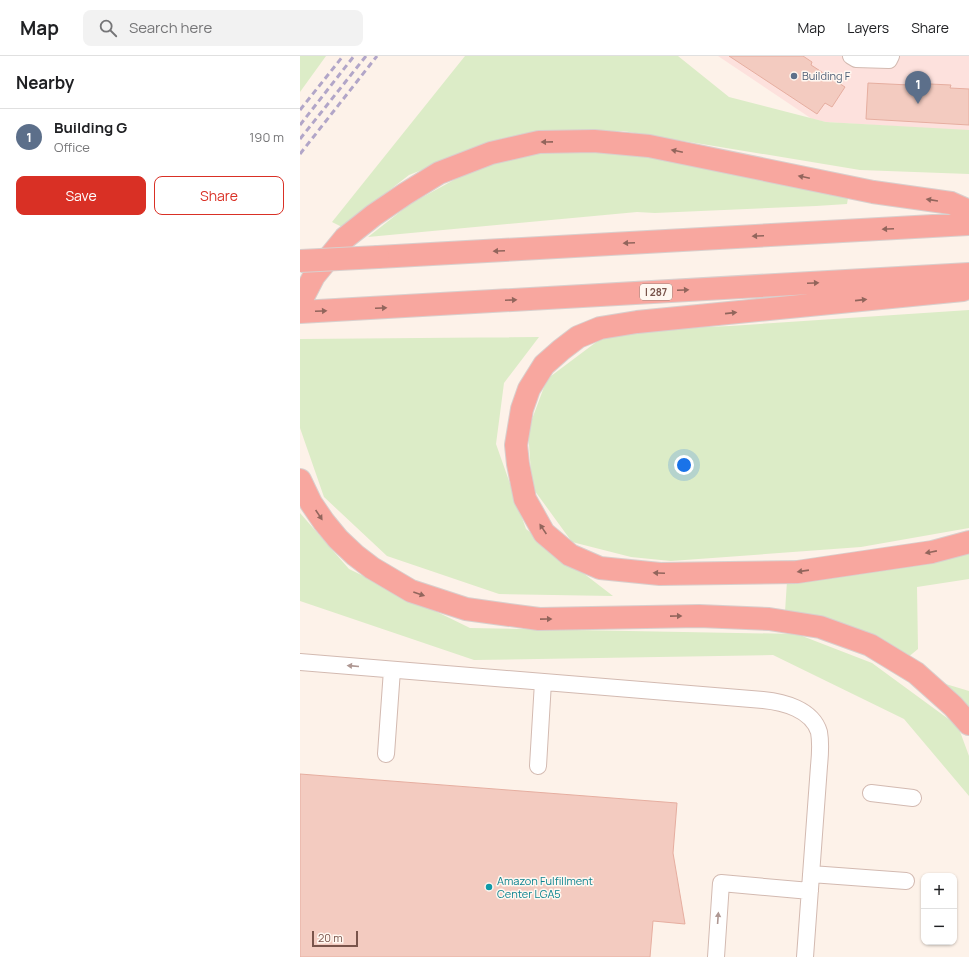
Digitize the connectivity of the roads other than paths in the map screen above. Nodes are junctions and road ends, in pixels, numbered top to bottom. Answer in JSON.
{"nodes":[{"id":1,"x":851,"y":56,"type":"edge"},
{"id":2,"x":891,"y":56,"type":"edge"},
{"id":3,"x":969,"y":211,"type":"edge"},
{"id":4,"x":969,"y":224,"type":"edge"},
{"id":5,"x":300,"y":261,"type":"edge"},
{"id":6,"x":969,"y":274,"type":"edge"},
{"id":7,"x":969,"y":287,"type":"edge"},
{"id":8,"x":300,"y":303,"type":"edge"},
{"id":9,"x":300,"y":312,"type":"edge"},
{"id":10,"x":300,"y":480,"type":"edge"},
{"id":11,"x":969,"y":542,"type":"edge"},
{"id":12,"x":300,"y":662,"type":"edge"},
{"id":13,"x":392,"y":670,"type":"junction"},
{"id":14,"x":543,"y":682,"type":"junction"},
{"id":15,"x":969,"y":724,"type":"edge"},
{"id":16,"x":386,"y":754,"type":"dead end"},
{"id":17,"x":538,"y":766,"type":"dead end"},
{"id":18,"x":871,"y":794,"type":"dead end"},
{"id":19,"x":913,"y":798,"type":"dead end"},
{"id":20,"x":811,"y":874,"type":"junction"},
{"id":21,"x":906,"y":881,"type":"dead end"},
{"id":22,"x":810,"y":891,"type":"junction"},
{"id":23,"x":716,"y":957,"type":"edge"},
{"id":24,"x":804,"y":957,"type":"edge"}],
"edges":[{"from":1,"to":2,"type":"lane"},
{"from":3,"to":8,"type":"highway","one_way":true},
{"from":4,"to":5,"type":"highway","one_way":true,"bridge":true},
{"from":9,"to":6,"type":"highway","number":"I 287","one_way":true},
{"from":11,"to":7,"type":"highway","one_way":true},
{"from":10,"to":15,"type":"highway","one_way":true},
{"from":13,"to":12,"type":"lane","one_way":true},
{"from":13,"to":14,"type":"lane"},
{"from":13,"to":16,"type":"lane"},
{"from":14,"to":17,"type":"lane"},
{"from":14,"to":20,"type":"lane"},
{"from":18,"to":19,"type":"lane"},
{"from":20,"to":21,"type":"lane"},
{"from":20,"to":22,"type":"lane"},
{"from":23,"to":22,"type":"lane","one_way":true},
{"from":22,"to":24,"type":"lane"}]}
